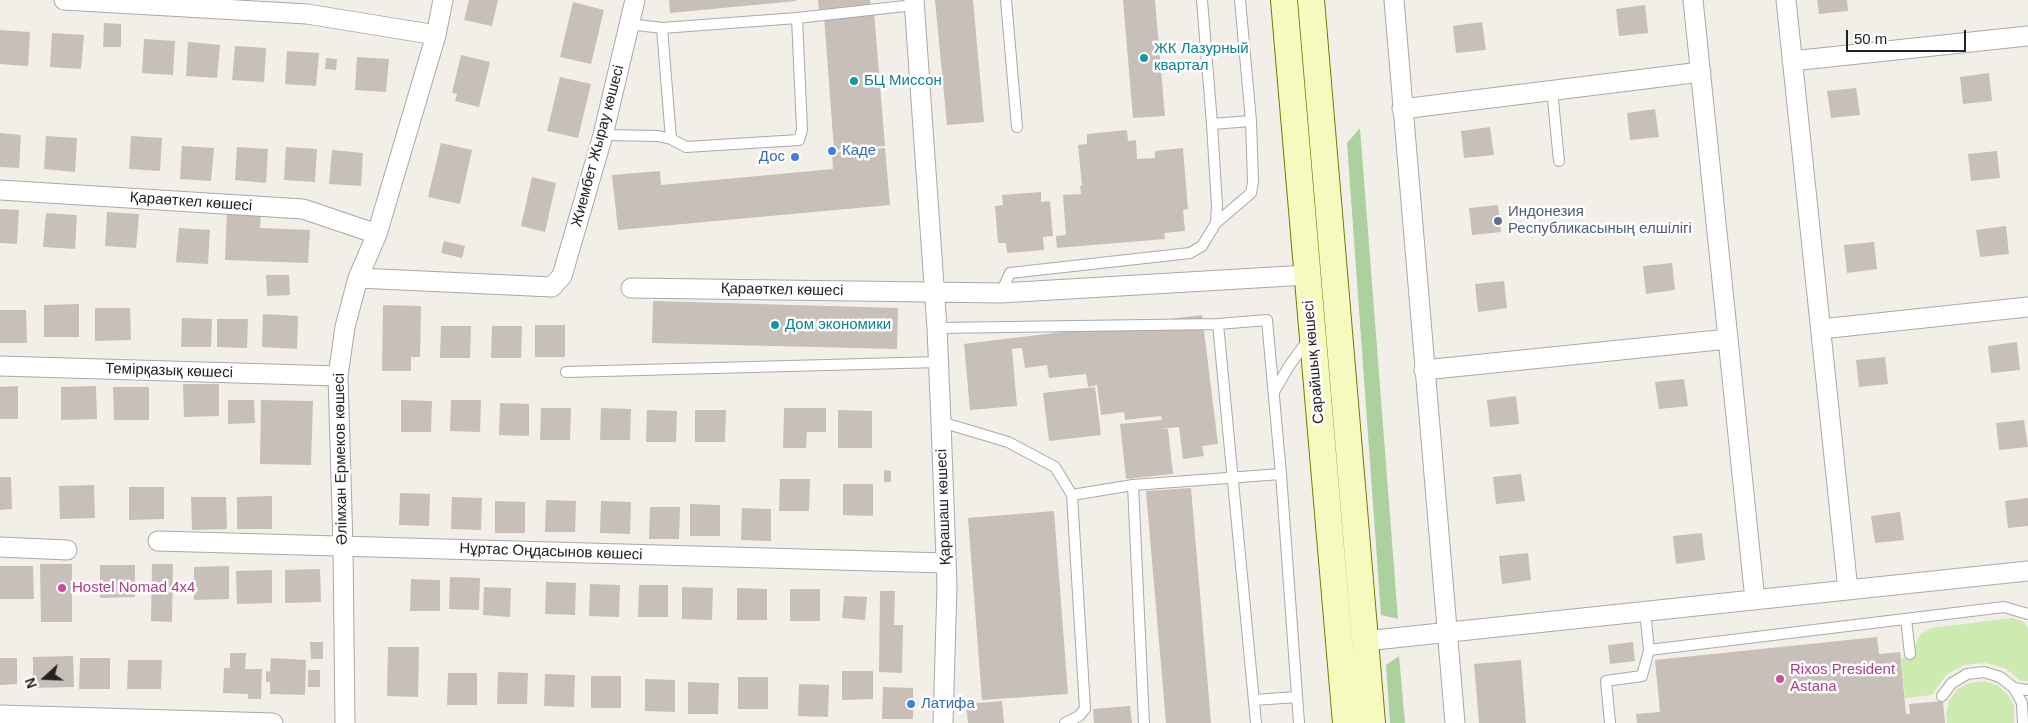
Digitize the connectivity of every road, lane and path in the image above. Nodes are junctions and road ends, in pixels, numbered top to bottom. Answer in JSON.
{"nodes":[{"id":1,"x":64,"y":0,"type":"edge"},
{"id":2,"x":443,"y":0,"type":"edge"},
{"id":3,"x":635,"y":0,"type":"edge"},
{"id":4,"x":1006,"y":0,"type":"edge"},
{"id":5,"x":1202,"y":0,"type":"edge"},
{"id":6,"x":1240,"y":0,"type":"edge"},
{"id":7,"x":1311,"y":0,"type":"edge"},
{"id":8,"x":1394,"y":0,"type":"edge"},
{"id":9,"x":1693,"y":0,"type":"edge"},
{"id":10,"x":1786,"y":0,"type":"edge"},
{"id":11,"x":914,"y":3,"type":"edge"},
{"id":12,"x":1285,"y":8,"type":"edge"},
{"id":13,"x":797,"y":18,"type":"junction"},
{"id":14,"x":630,"y":24,"type":"junction"},
{"id":15,"x":662,"y":28,"type":"junction"},
{"id":16,"x":436,"y":35,"type":"junction"},
{"id":17,"x":2028,"y":36,"type":"edge"},
{"id":18,"x":1792,"y":61,"type":"junction"},
{"id":19,"x":1701,"y":72,"type":"junction"},
{"id":20,"x":1552,"y":90,"type":"junction"},
{"id":21,"x":1402,"y":109,"type":"junction"},
{"id":22,"x":1251,"y":120,"type":"junction"},
{"id":23,"x":1212,"y":124,"type":"junction"},
{"id":24,"x":1017,"y":127,"type":"dead end"},
{"id":25,"x":603,"y":135,"type":"junction"},
{"id":26,"x":671,"y":139,"type":"junction"},
{"id":27,"x":1559,"y":161,"type":"dead end"},
{"id":28,"x":0,"y":190,"type":"edge"},
{"id":29,"x":1328,"y":213,"type":"junction"},
{"id":30,"x":1216,"y":223,"type":"junction"},
{"id":31,"x":377,"y":234,"type":"junction"},
{"id":32,"x":1307,"y":275,"type":"junction"},
{"id":33,"x":358,"y":278,"type":"junction"},
{"id":34,"x":631,"y":288,"type":"dead end"},
{"id":35,"x":933,"y":292,"type":"junction"},
{"id":36,"x":1001,"y":292,"type":"junction"},
{"id":37,"x":2028,"y":307,"type":"edge"},
{"id":38,"x":1218,"y":324,"type":"junction"},
{"id":39,"x":937,"y":328,"type":"junction"},
{"id":40,"x":1821,"y":329,"type":"junction"},
{"id":41,"x":1312,"y":335,"type":"junction"},
{"id":42,"x":1728,"y":338,"type":"junction"},
{"id":43,"x":939,"y":362,"type":"junction"},
{"id":44,"x":0,"y":366,"type":"edge"},
{"id":45,"x":1424,"y":370,"type":"junction"},
{"id":46,"x":566,"y":372,"type":"dead end"},
{"id":47,"x":338,"y":376,"type":"junction"},
{"id":48,"x":1274,"y":392,"type":"junction"},
{"id":49,"x":941,"y":422,"type":"junction"},
{"id":50,"x":1281,"y":474,"type":"junction"},
{"id":51,"x":1232,"y":478,"type":"junction"},
{"id":52,"x":1134,"y":485,"type":"junction"},
{"id":53,"x":1072,"y":495,"type":"junction"},
{"id":54,"x":1354,"y":515,"type":"junction"},
{"id":55,"x":158,"y":541,"type":"dead end"},
{"id":56,"x":343,"y":546,"type":"junction"},
{"id":57,"x":0,"y":547,"type":"edge"},
{"id":58,"x":67,"y":550,"type":"dead end"},
{"id":59,"x":945,"y":563,"type":"junction"},
{"id":60,"x":2028,"y":571,"type":"edge"},
{"id":61,"x":1848,"y":590,"type":"junction"},
{"id":62,"x":1755,"y":600,"type":"junction"},
{"id":63,"x":1645,"y":611,"type":"junction"},
{"id":64,"x":2028,"y":614,"type":"edge"},
{"id":65,"x":1906,"y":619,"type":"junction"},
{"id":66,"x":1447,"y":632,"type":"junction"},
{"id":67,"x":1366,"y":641,"type":"junction"},
{"id":68,"x":1649,"y":650,"type":"junction"},
{"id":69,"x":1910,"y":654,"type":"dead end"},
{"id":70,"x":2014,"y":688,"type":"junction"},
{"id":71,"x":2028,"y":690,"type":"edge"},
{"id":72,"x":1942,"y":696,"type":"dead end"},
{"id":73,"x":1297,"y":697,"type":"junction"},
{"id":74,"x":1254,"y":700,"type":"junction"},
{"id":75,"x":0,"y":715,"type":"edge"},
{"id":76,"x":273,"y":723,"type":"edge"},
{"id":77,"x":344,"y":723,"type":"edge"},
{"id":78,"x":943,"y":723,"type":"edge"},
{"id":79,"x":1064,"y":723,"type":"edge"},
{"id":80,"x":1144,"y":723,"type":"edge"},
{"id":81,"x":1256,"y":723,"type":"edge"},
{"id":82,"x":1299,"y":723,"type":"edge"},
{"id":83,"x":1346,"y":723,"type":"edge"},
{"id":84,"x":1372,"y":723,"type":"edge"},
{"id":85,"x":1455,"y":723,"type":"edge"},
{"id":86,"x":1610,"y":723,"type":"edge"},
{"id":87,"x":2023,"y":723,"type":"edge"}],
"edges":[{"from":1,"to":16,"type":"street"},
{"from":2,"to":16,"type":"street","name":"Әлімхан Ермеков көшесі"},
{"from":3,"to":14,"type":"street","name":"Жиембет Жырау көшесі"},
{"from":4,"to":24,"type":"lane"},
{"from":5,"to":23,"type":"lane"},
{"from":6,"to":22,"type":"lane"},
{"from":7,"to":29,"type":"main road","name":"Сарайшық көшесі"},
{"from":8,"to":21,"type":"street"},
{"from":9,"to":19,"type":"street"},
{"from":10,"to":18,"type":"street"},
{"from":11,"to":13,"type":"lane"},
{"from":11,"to":35,"type":"street","name":"Қарашаш көшесі"},
{"from":12,"to":29,"type":"main road"},
{"from":12,"to":32,"type":"main road","name":"Сарайшық көшесі"},
{"from":13,"to":15,"type":"lane"},
{"from":13,"to":26,"type":"lane"},
{"from":14,"to":15,"type":"lane"},
{"from":14,"to":25,"type":"street","name":"Жиембет Жырау көшесі"},
{"from":15,"to":26,"type":"lane"},
{"from":16,"to":31,"type":"street","name":"Әлімхан Ермеков көшесі"},
{"from":17,"to":18,"type":"street"},
{"from":18,"to":40,"type":"street"},
{"from":19,"to":20,"type":"street"},
{"from":19,"to":42,"type":"street"},
{"from":20,"to":21,"type":"street"},
{"from":20,"to":27,"type":"lane"},
{"from":21,"to":45,"type":"street"},
{"from":22,"to":23,"type":"lane"},
{"from":22,"to":30,"type":"lane"},
{"from":23,"to":30,"type":"lane"},
{"from":25,"to":26,"type":"lane"},
{"from":25,"to":33,"type":"street","name":"Жиембет Жырау көшесі"},
{"from":28,"to":31,"type":"street","name":"Қараөткел көшесі"},
{"from":29,"to":54,"type":"main road","name":"Сарайшық көшесі"},
{"from":30,"to":36,"type":"lane"},
{"from":31,"to":33,"type":"street","name":"Әлімхан Ермеков көшесі"},
{"from":32,"to":36,"type":"street","name":"Қараөткел көшесі"},
{"from":32,"to":41,"type":"main road","name":"Сарайшық көшесі"},
{"from":32,"to":54,"type":"main road"},
{"from":33,"to":47,"type":"street","name":"Әлімхан Ермеков көшесі"},
{"from":34,"to":35,"type":"street","name":"Қараөткел көшесі"},
{"from":35,"to":36,"type":"street","name":"Қараөткел көшесі"},
{"from":35,"to":39,"type":"street","name":"Қарашаш көшесі"},
{"from":37,"to":40,"type":"street"},
{"from":38,"to":39,"type":"lane"},
{"from":38,"to":48,"type":"lane"},
{"from":38,"to":51,"type":"lane"},
{"from":39,"to":43,"type":"street","name":"Қарашаш көшесі"},
{"from":40,"to":61,"type":"street"},
{"from":41,"to":48,"type":"lane"},
{"from":41,"to":83,"type":"main road","name":"Сарайшық көшесі"},
{"from":42,"to":45,"type":"street"},
{"from":42,"to":62,"type":"street"},
{"from":43,"to":46,"type":"lane"},
{"from":43,"to":49,"type":"street","name":"Қарашаш көшесі"},
{"from":44,"to":47,"type":"street","name":"Темірқазық көшесі"},
{"from":45,"to":66,"type":"street"},
{"from":47,"to":56,"type":"street","name":"Әлімхан Ермеков көшесі"},
{"from":48,"to":50,"type":"lane"},
{"from":49,"to":53,"type":"lane"},
{"from":49,"to":59,"type":"street","name":"Қарашаш көшесі"},
{"from":50,"to":51,"type":"lane"},
{"from":50,"to":73,"type":"lane"},
{"from":51,"to":52,"type":"lane"},
{"from":51,"to":74,"type":"lane"},
{"from":52,"to":53,"type":"lane"},
{"from":52,"to":80,"type":"lane"},
{"from":53,"to":79,"type":"lane"},
{"from":54,"to":67,"type":"main road","name":"Сарайшық көшесі"},
{"from":55,"to":56,"type":"street","name":"Нұртас Оңдасынов көшесі"},
{"from":56,"to":59,"type":"street","name":"Нұртас Оңдасынов көшесі"},
{"from":56,"to":77,"type":"street","name":"Әлімхан Ермеков көшесі"},
{"from":57,"to":58,"type":"street"},
{"from":59,"to":78,"type":"street","name":"Қарашаш көшесі"},
{"from":60,"to":61,"type":"street"},
{"from":61,"to":62,"type":"street"},
{"from":62,"to":63,"type":"street"},
{"from":63,"to":66,"type":"street"},
{"from":63,"to":68,"type":"lane"},
{"from":64,"to":65,"type":"lane"},
{"from":65,"to":68,"type":"lane"},
{"from":65,"to":69,"type":"lane"},
{"from":66,"to":67,"type":"street"},
{"from":66,"to":85,"type":"street"},
{"from":67,"to":84,"type":"main road","name":"Сарайшық көшесі"},
{"from":68,"to":86,"type":"lane"},
{"from":70,"to":71,"type":"lane"},
{"from":70,"to":72,"type":"lane"},
{"from":70,"to":87,"type":"lane"},
{"from":73,"to":74,"type":"lane"},
{"from":73,"to":82,"type":"lane"},
{"from":74,"to":81,"type":"lane"},
{"from":75,"to":76,"type":"street"}]}
